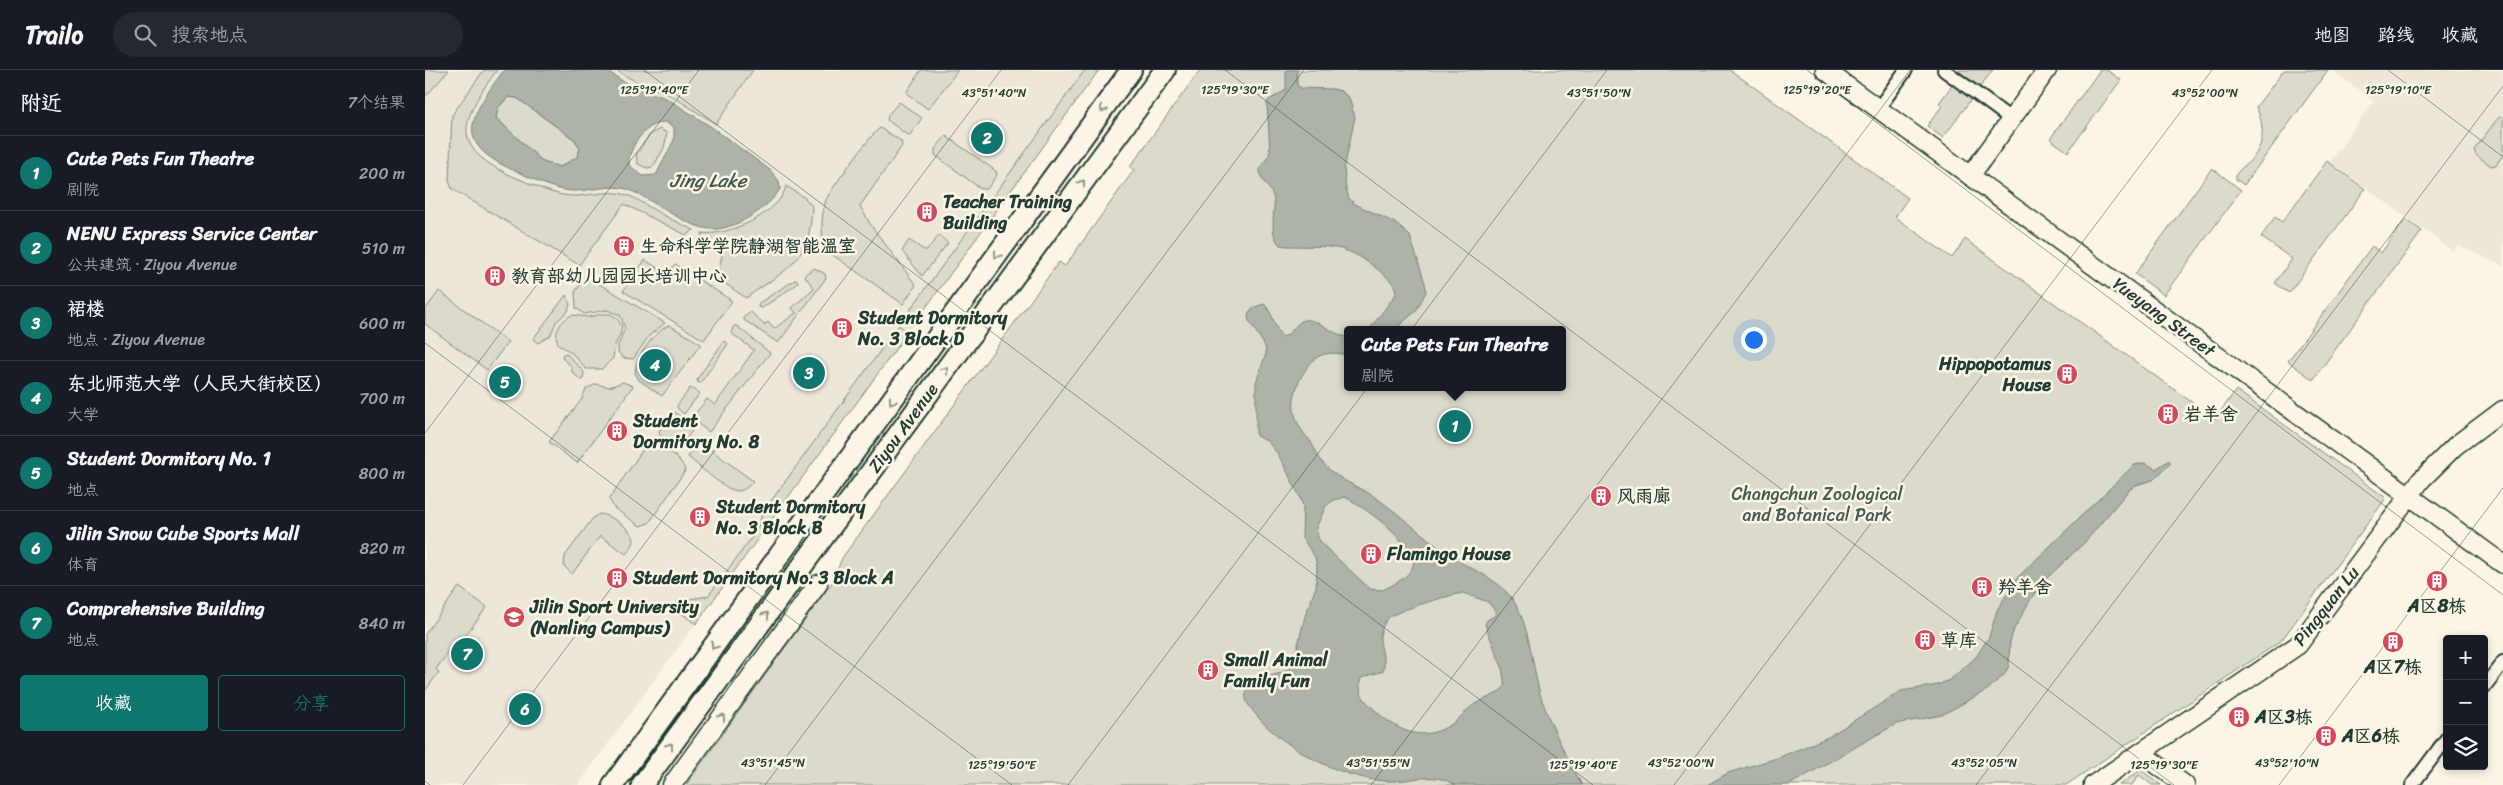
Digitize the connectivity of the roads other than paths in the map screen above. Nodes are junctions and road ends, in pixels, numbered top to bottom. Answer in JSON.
{"nodes":[{"id":1,"x":1131,"y":70,"type":"edge"},
{"id":2,"x":1165,"y":70,"type":"edge"},
{"id":3,"x":1825,"y":70,"type":"edge"},
{"id":4,"x":1906,"y":70,"type":"edge"},
{"id":5,"x":1944,"y":70,"type":"edge"},
{"id":6,"x":2047,"y":70,"type":"edge"},
{"id":7,"x":1878,"y":109,"type":"junction"},
{"id":8,"x":2011,"y":119,"type":"junction"},
{"id":9,"x":1970,"y":176,"type":"junction"},
{"id":10,"x":2503,"y":410,"type":"edge"},
{"id":11,"x":2408,"y":495,"type":"junction"},
{"id":12,"x":2503,"y":564,"type":"edge"},
{"id":13,"x":818,"y":584,"type":"dead end"},
{"id":14,"x":2503,"y":662,"type":"edge"},
{"id":15,"x":2488,"y":682,"type":"edge"},
{"id":16,"x":2443,"y":743,"type":"edge"},
{"id":17,"x":2141,"y":753,"type":"junction"},
{"id":18,"x":613,"y":785,"type":"edge"},
{"id":19,"x":641,"y":785,"type":"edge"},
{"id":20,"x":672,"y":785,"type":"edge"},
{"id":21,"x":2093,"y":785,"type":"edge"},
{"id":22,"x":2185,"y":785,"type":"edge"},
{"id":23,"x":2412,"y":785,"type":"edge"}],
"edges":[{"from":1,"to":18,"type":"main road","name":"Ziyou Avenue","one_way":true},
{"from":19,"to":2,"type":"main road","name":"Ziyou Avenue","one_way":true},
{"from":3,"to":7,"type":"street","name":"Yueyang Street"},
{"from":4,"to":7,"type":"street"},
{"from":5,"to":8,"type":"street"},
{"from":6,"to":8,"type":"street"},
{"from":7,"to":9,"type":"street","name":"Yueyang Street"},
{"from":8,"to":9,"type":"street"},
{"from":9,"to":11,"type":"street","name":"Yueyang Street"},
{"from":10,"to":11,"type":"street","name":"Pingquan Lu"},
{"from":11,"to":12,"type":"street","name":"Yueyang Street"},
{"from":11,"to":17,"type":"street","name":"Pingquan Lu"},
{"from":20,"to":13,"type":"street","one_way":true},
{"from":14,"to":15,"type":"street"},
{"from":16,"to":23,"type":"street"},
{"from":17,"to":21,"type":"street","name":"Pingquan Lu"},
{"from":17,"to":22,"type":"street"}]}
